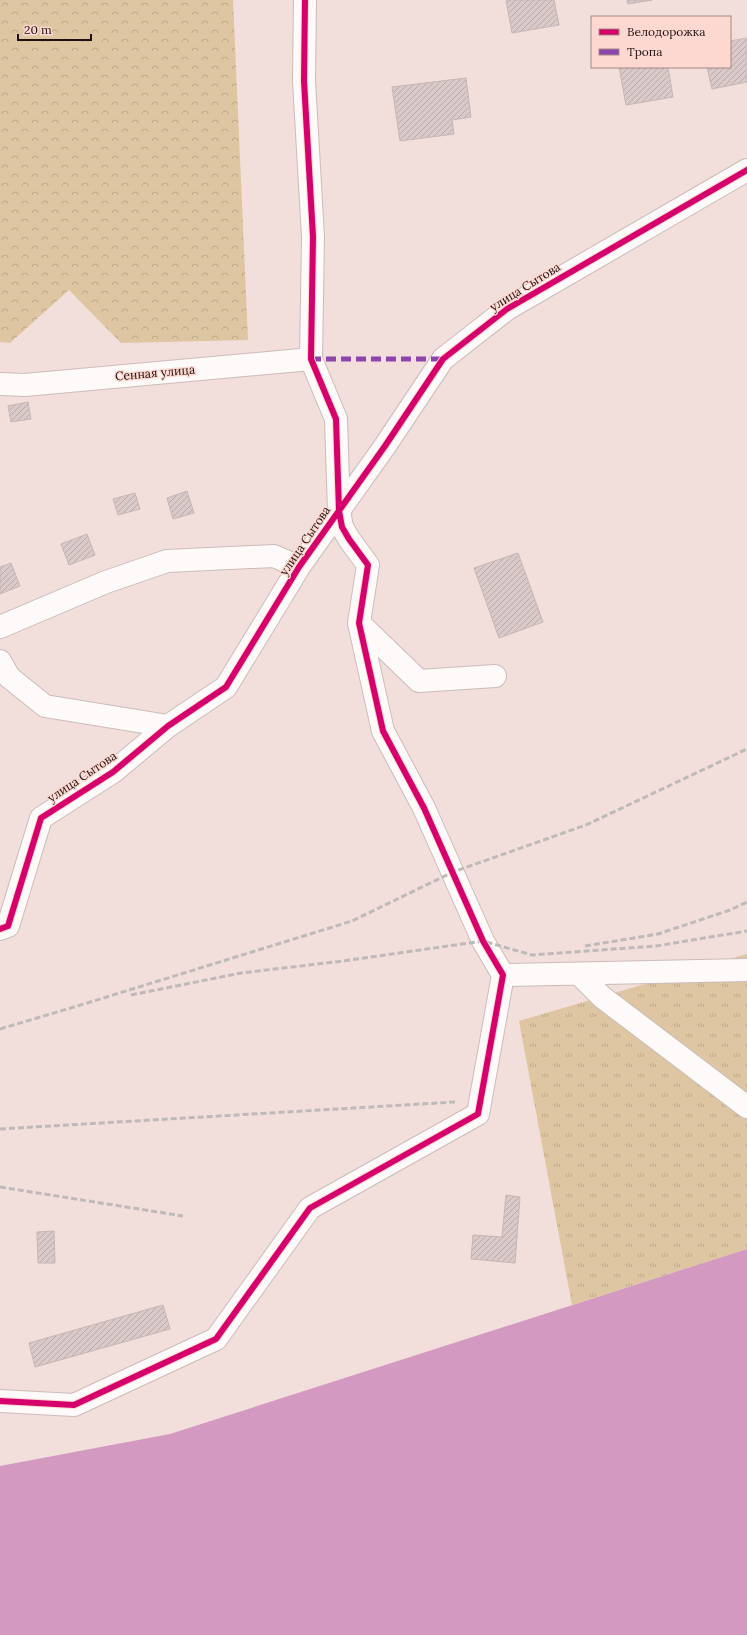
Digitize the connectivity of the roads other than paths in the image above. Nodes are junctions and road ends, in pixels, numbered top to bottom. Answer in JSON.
{"nodes":[{"id":1,"x":305,"y":0,"type":"edge"},
{"id":2,"x":747,"y":170,"type":"edge"},
{"id":3,"x":311,"y":359,"type":"junction"},
{"id":4,"x":0,"y":384,"type":"edge"},
{"id":5,"x":339,"y":511,"type":"junction"},
{"id":6,"x":299,"y":567,"type":"junction"},
{"id":7,"x":359,"y":623,"type":"junction"},
{"id":8,"x":0,"y":627,"type":"edge"},
{"id":9,"x":0,"y":661,"type":"edge"},
{"id":10,"x":496,"y":676,"type":"dead end"},
{"id":11,"x":168,"y":726,"type":"junction"},
{"id":12,"x":0,"y":929,"type":"edge"},
{"id":13,"x":747,"y":970,"type":"edge"},
{"id":14,"x":580,"y":975,"type":"junction"},
{"id":15,"x":503,"y":976,"type":"junction"},
{"id":16,"x":747,"y":1085,"type":"edge"},
{"id":17,"x":726,"y":1091,"type":"junction"},
{"id":18,"x":747,"y":1107,"type":"edge"},
{"id":19,"x":0,"y":1401,"type":"edge"}],
"edges":[{"from":1,"to":3,"type":"street"},
{"from":2,"to":5,"type":"street","name":"улица Сытова"},
{"from":3,"to":4,"type":"street","name":"Сенная улица"},
{"from":3,"to":5,"type":"street"},
{"from":5,"to":6,"type":"street","name":"улица Сытова"},
{"from":5,"to":7,"type":"street"},
{"from":6,"to":8,"type":"street"},
{"from":6,"to":11,"type":"street","name":"улица Сытова"},
{"from":7,"to":10,"type":"street"},
{"from":7,"to":15,"type":"street"},
{"from":9,"to":11,"type":"street"},
{"from":11,"to":12,"type":"street","name":"улица Сытова"},
{"from":13,"to":14,"type":"street"},
{"from":14,"to":15,"type":"street"},
{"from":14,"to":17,"type":"street"},
{"from":15,"to":19,"type":"street"},
{"from":16,"to":17,"type":"street"},
{"from":17,"to":18,"type":"street"}]}
